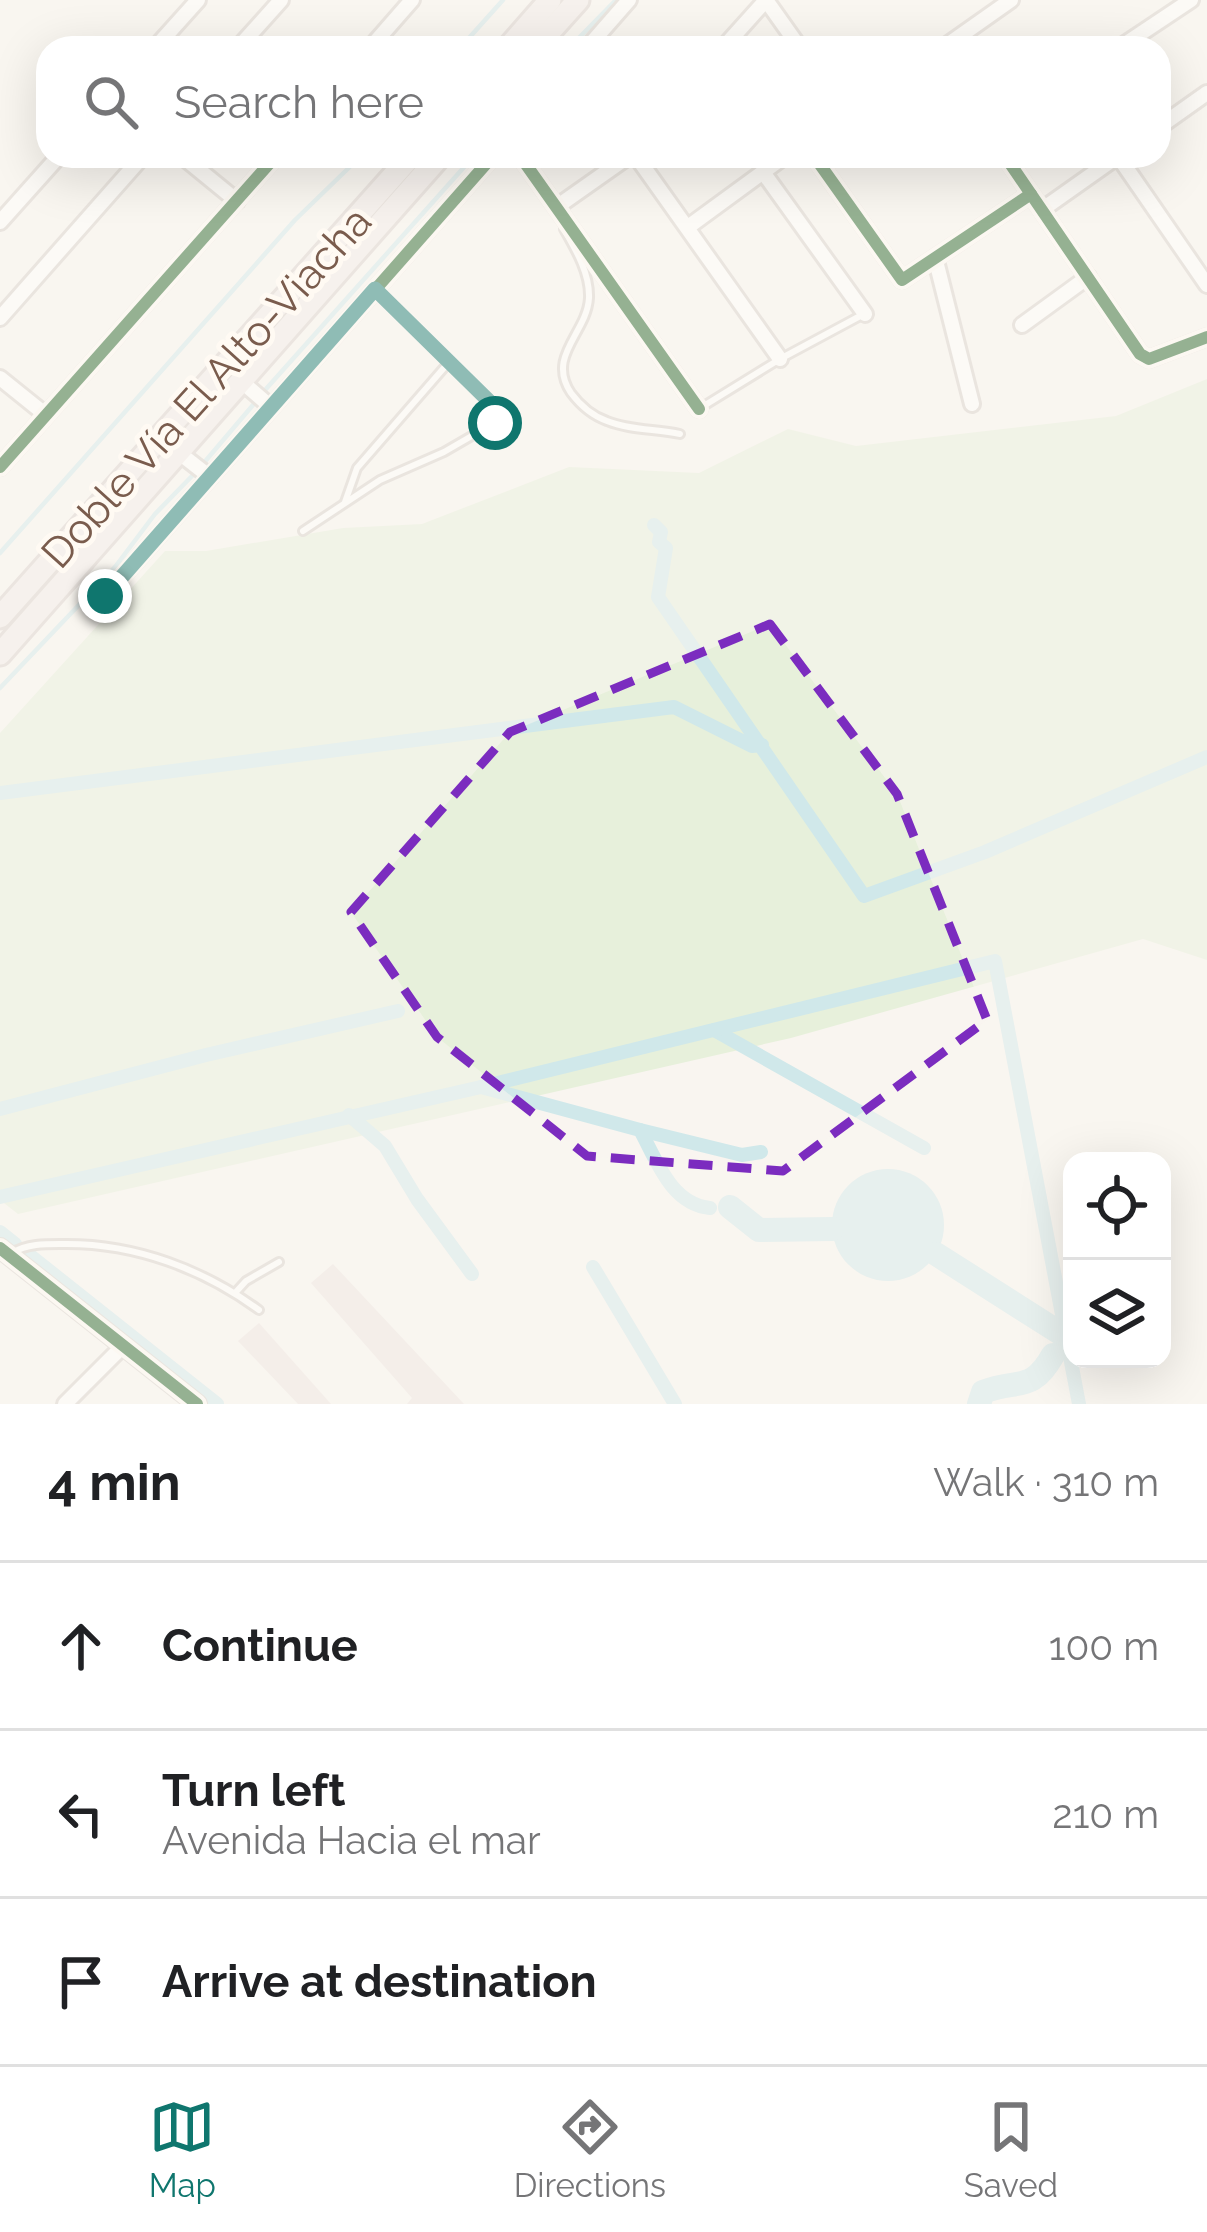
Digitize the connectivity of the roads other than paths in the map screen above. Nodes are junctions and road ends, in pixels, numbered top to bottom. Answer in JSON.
{"nodes":[{"id":1,"x":198,"y":0,"type":"edge"},
{"id":2,"x":281,"y":0,"type":"edge"},
{"id":3,"x":412,"y":0,"type":"edge"},
{"id":4,"x":550,"y":0,"type":"edge"},
{"id":5,"x":578,"y":0,"type":"edge"},
{"id":6,"x":629,"y":0,"type":"edge"},
{"id":7,"x":766,"y":0,"type":"edge"},
{"id":8,"x":1010,"y":0,"type":"edge"},
{"id":9,"x":1191,"y":0,"type":"edge"},
{"id":10,"x":166,"y":36,"type":"edge"},
{"id":11,"x":249,"y":36,"type":"edge"},
{"id":12,"x":380,"y":36,"type":"edge"},
{"id":13,"x":518,"y":36,"type":"edge"},
{"id":14,"x":546,"y":36,"type":"edge"},
{"id":15,"x":598,"y":36,"type":"edge"},
{"id":16,"x":734,"y":36,"type":"edge"},
{"id":17,"x":792,"y":36,"type":"edge"},
{"id":18,"x":960,"y":36,"type":"edge"},
{"id":19,"x":1137,"y":36,"type":"edge"},
{"id":20,"x":1207,"y":93,"type":"edge"},
{"id":21,"x":1171,"y":118,"type":"edge"},
{"id":22,"x":48,"y":168,"type":"edge"},
{"id":23,"x":132,"y":168,"type":"edge"},
{"id":24,"x":197,"y":168,"type":"edge"},
{"id":25,"x":266,"y":168,"type":"edge"},
{"id":26,"x":400,"y":168,"type":"edge"},
{"id":27,"x":429,"y":168,"type":"edge"},
{"id":28,"x":482,"y":168,"type":"edge"},
{"id":29,"x":529,"y":168,"type":"edge"},
{"id":30,"x":616,"y":168,"type":"edge"},
{"id":31,"x":642,"y":168,"type":"edge"},
{"id":32,"x":768,"y":168,"type":"edge"},
{"id":33,"x":823,"y":168,"type":"edge"},
{"id":34,"x":1013,"y":168,"type":"edge"},
{"id":35,"x":1101,"y":168,"type":"edge"},
{"id":36,"x":1126,"y":168,"type":"edge"},
{"id":37,"x":763,"y":172,"type":"junction"},
{"id":38,"x":1031,"y":194,"type":"junction"},
{"id":39,"x":237,"y":201,"type":"junction"},
{"id":40,"x":560,"y":208,"type":"junction"},
{"id":41,"x":1043,"y":209,"type":"junction"},
{"id":42,"x":0,"y":222,"type":"edge"},
{"id":43,"x":688,"y":227,"type":"junction"},
{"id":44,"x":936,"y":261,"type":"junction"},
{"id":45,"x":1088,"y":277,"type":"junction"},
{"id":46,"x":1207,"y":285,"type":"edge"},
{"id":47,"x":375,"y":289,"type":"junction"},
{"id":48,"x":865,"y":314,"type":"joint"},
{"id":49,"x":0,"y":318,"type":"edge"},
{"id":50,"x":1022,"y":325,"type":"dead end"},
{"id":51,"x":1207,"y":337,"type":"edge"},
{"id":52,"x":780,"y":358,"type":"junction"},
{"id":53,"x":449,"y":362,"type":"junction"},
{"id":54,"x":0,"y":378,"type":"edge"},
{"id":55,"x":241,"y":381,"type":"junction"},
{"id":56,"x":972,"y":404,"type":"dead end"},
{"id":57,"x":271,"y":406,"type":"junction"},
{"id":58,"x":699,"y":410,"type":"joint"},
{"id":59,"x":46,"y":415,"type":"junction"},
{"id":60,"x":680,"y":434,"type":"dead end"},
{"id":61,"x":178,"y":452,"type":"junction"},
{"id":62,"x":0,"y":467,"type":"edge"},
{"id":63,"x":210,"y":477,"type":"junction"},
{"id":64,"x":345,"y":503,"type":"junction"},
{"id":65,"x":303,"y":531,"type":"dead end"},
{"id":66,"x":105,"y":596,"type":"dead end"},
{"id":67,"x":0,"y":617,"type":"edge"},
{"id":68,"x":0,"y":654,"type":"edge"},
{"id":69,"x":4,"y":1251,"type":"edge"},
{"id":70,"x":279,"y":1262,"type":"dead end"},
{"id":71,"x":235,"y":1293,"type":"junction"},
{"id":72,"x":259,"y":1310,"type":"dead end"},
{"id":73,"x":122,"y":1346,"type":"junction"},
{"id":74,"x":64,"y":1404,"type":"edge"},
{"id":75,"x":197,"y":1404,"type":"edge"}],
"edges":[{"from":1,"to":10,"type":"street"},
{"from":2,"to":11,"type":"street"},
{"from":3,"to":12,"type":"street"},
{"from":4,"to":13,"type":"highway"},
{"from":5,"to":14,"type":"highway"},
{"from":6,"to":15,"type":"street"},
{"from":7,"to":16,"type":"street"},
{"from":7,"to":17,"type":"street"},
{"from":8,"to":18,"type":"street"},
{"from":9,"to":19,"type":"street"},
{"from":20,"to":21,"type":"street"},
{"from":22,"to":42,"type":"street"},
{"from":23,"to":49,"type":"street"},
{"from":24,"to":39,"type":"street"},
{"from":25,"to":39,"type":"street"},
{"from":26,"to":67,"type":"highway","name":"Doble Vía El Alto-Viacha"},
{"from":27,"to":55,"type":"highway","name":"Doble Vía El Alto-Viacha"},
{"from":28,"to":47,"type":"street"},
{"from":29,"to":40,"type":"street"},
{"from":30,"to":40,"type":"street"},
{"from":31,"to":43,"type":"street"},
{"from":32,"to":37,"type":"street"},
{"from":33,"to":44,"type":"street"},
{"from":34,"to":38,"type":"street"},
{"from":35,"to":41,"type":"street"},
{"from":36,"to":46,"type":"street"},
{"from":37,"to":43,"type":"street"},
{"from":37,"to":48,"type":"street"},
{"from":38,"to":41,"type":"street"},
{"from":38,"to":44,"type":"street"},
{"from":39,"to":59,"type":"street"},
{"from":40,"to":58,"type":"street"},
{"from":40,"to":60,"type":"lane"},
{"from":41,"to":45,"type":"street"},
{"from":43,"to":52,"type":"street"},
{"from":44,"to":56,"type":"street"},
{"from":45,"to":50,"type":"street"},
{"from":45,"to":51,"type":"street"},
{"from":47,"to":53,"type":"lane"},
{"from":47,"to":57,"type":"street"},
{"from":48,"to":52,"type":"lane"},
{"from":52,"to":58,"type":"lane"},
{"from":53,"to":64,"type":"lane"},
{"from":53,"to":64,"type":"lane"},
{"from":54,"to":59,"type":"street"},
{"from":55,"to":57,"type":"street"},
{"from":55,"to":61,"type":"highway","name":"Doble Vía El Alto-Viacha"},
{"from":57,"to":63,"type":"street"},
{"from":59,"to":62,"type":"street"},
{"from":61,"to":63,"type":"street"},
{"from":61,"to":68,"type":"highway","name":"Doble Vía El Alto-Viacha"},
{"from":63,"to":66,"type":"street"},
{"from":64,"to":65,"type":"lane"},
{"from":69,"to":71,"type":"lane"},
{"from":69,"to":73,"type":"street"},
{"from":70,"to":71,"type":"lane"},
{"from":71,"to":72,"type":"lane"},
{"from":73,"to":74,"type":"street"},
{"from":73,"to":75,"type":"street"}]}
